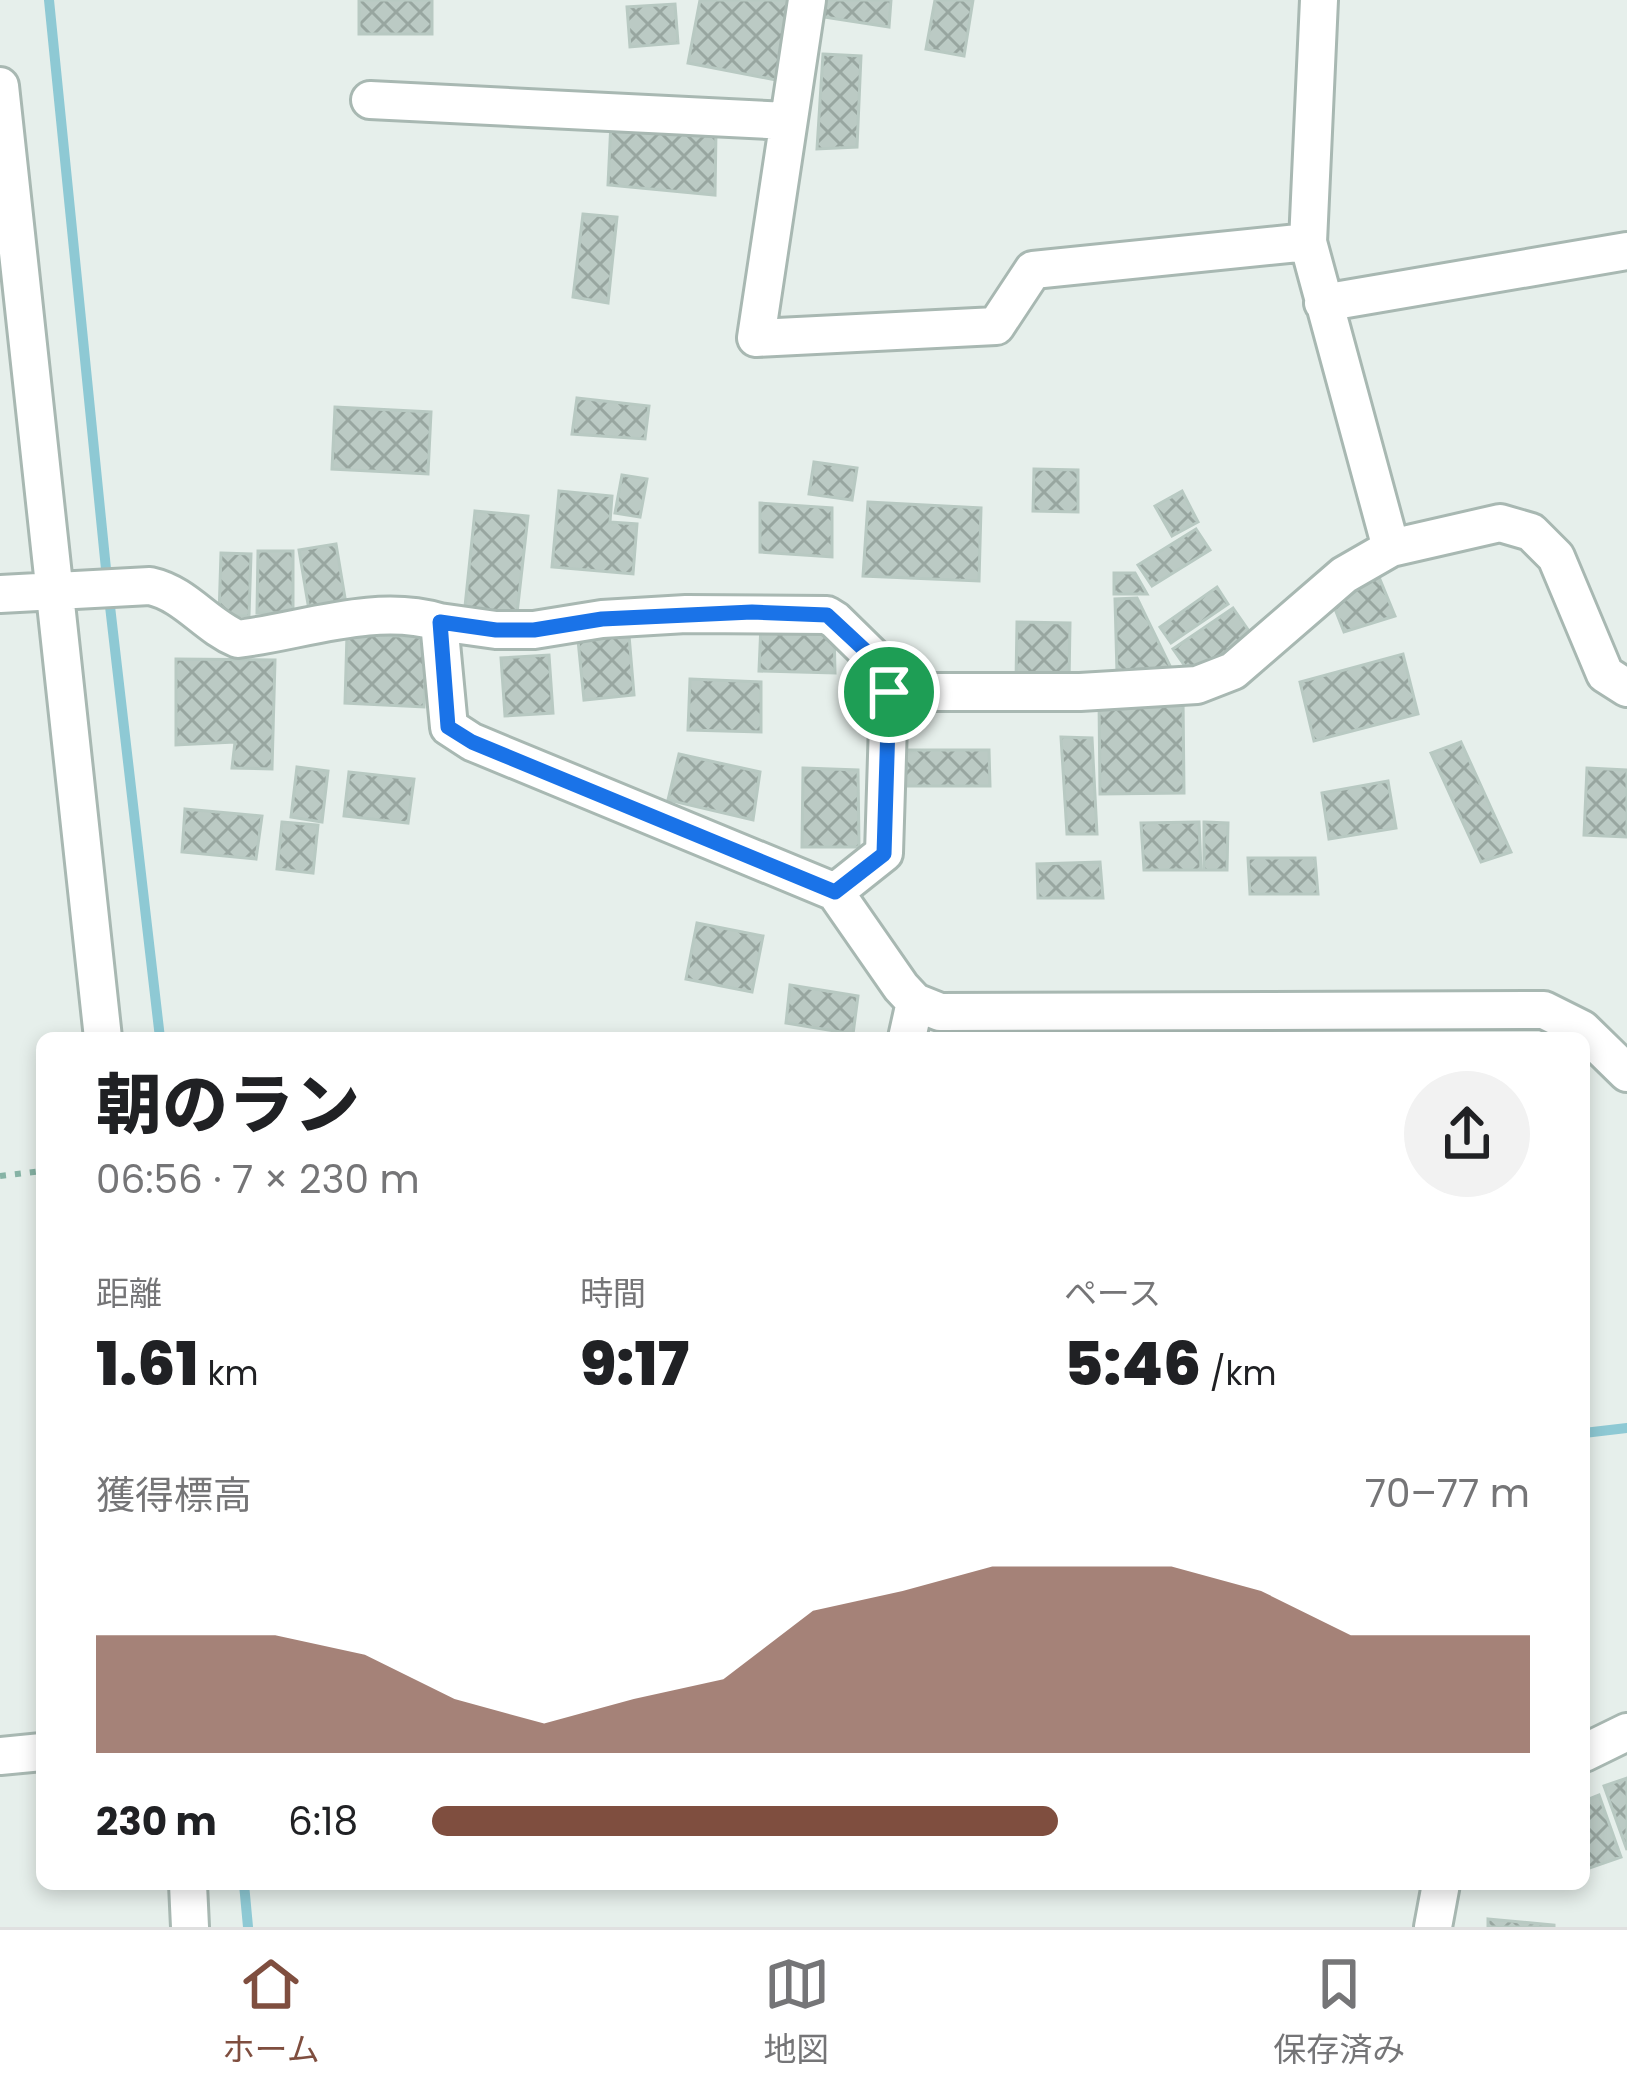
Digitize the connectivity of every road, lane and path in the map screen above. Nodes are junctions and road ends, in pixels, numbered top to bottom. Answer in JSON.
{"nodes":[{"id":1,"x":807,"y":0,"type":"edge"},
{"id":2,"x":1319,"y":0,"type":"edge"},
{"id":3,"x":0,"y":86,"type":"edge"},
{"id":4,"x":370,"y":100,"type":"dead end"},
{"id":5,"x":788,"y":122,"type":"junction"},
{"id":6,"x":1308,"y":242,"type":"junction"},
{"id":7,"x":1627,"y":250,"type":"edge"},
{"id":8,"x":1323,"y":303,"type":"junction"},
{"id":9,"x":1391,"y":548,"type":"junction"},
{"id":10,"x":65,"y":591,"type":"junction"},
{"id":11,"x":0,"y":594,"type":"edge"},
{"id":12,"x":440,"y":622,"type":"junction"},
{"id":13,"x":1627,"y":688,"type":"edge"},
{"id":14,"x":889,"y":692,"type":"junction"},
{"id":15,"x":835,"y":892,"type":"junction"},
{"id":16,"x":915,"y":1002,"type":"junction"},
{"id":17,"x":103,"y":1032,"type":"edge"},
{"id":18,"x":908,"y":1032,"type":"edge"},
{"id":19,"x":1585,"y":1032,"type":"edge"},
{"id":20,"x":1590,"y":1037,"type":"edge"},
{"id":21,"x":1627,"y":1073,"type":"edge"},
{"id":22,"x":36,"y":1172,"type":"edge"},
{"id":23,"x":0,"y":1176,"type":"edge"},
{"id":24,"x":1627,"y":1732,"type":"edge"},
{"id":25,"x":1590,"y":1750,"type":"edge"},
{"id":26,"x":36,"y":1753,"type":"edge"},
{"id":27,"x":0,"y":1756,"type":"edge"},
{"id":28,"x":188,"y":1890,"type":"edge"},
{"id":29,"x":1440,"y":1890,"type":"edge"},
{"id":30,"x":190,"y":1927,"type":"edge"},
{"id":31,"x":1433,"y":1927,"type":"edge"}],
"edges":[{"from":1,"to":5,"type":"street"},
{"from":2,"to":6,"type":"street"},
{"from":3,"to":10,"type":"street"},
{"from":4,"to":5,"type":"street"},
{"from":5,"to":6,"type":"street"},
{"from":6,"to":8,"type":"street"},
{"from":7,"to":8,"type":"street"},
{"from":8,"to":9,"type":"street"},
{"from":9,"to":13,"type":"street"},
{"from":9,"to":14,"type":"street"},
{"from":10,"to":11,"type":"street"},
{"from":10,"to":12,"type":"street"},
{"from":10,"to":17,"type":"street"},
{"from":12,"to":14,"type":"street"},
{"from":12,"to":15,"type":"street"},
{"from":14,"to":15,"type":"street"},
{"from":15,"to":16,"type":"street"},
{"from":16,"to":18,"type":"street"},
{"from":16,"to":19,"type":"street"},
{"from":20,"to":21,"type":"street"},
{"from":22,"to":23,"type":"path"},
{"from":24,"to":25,"type":"street"},
{"from":26,"to":27,"type":"street"},
{"from":28,"to":30,"type":"street"},
{"from":29,"to":31,"type":"street"}]}
